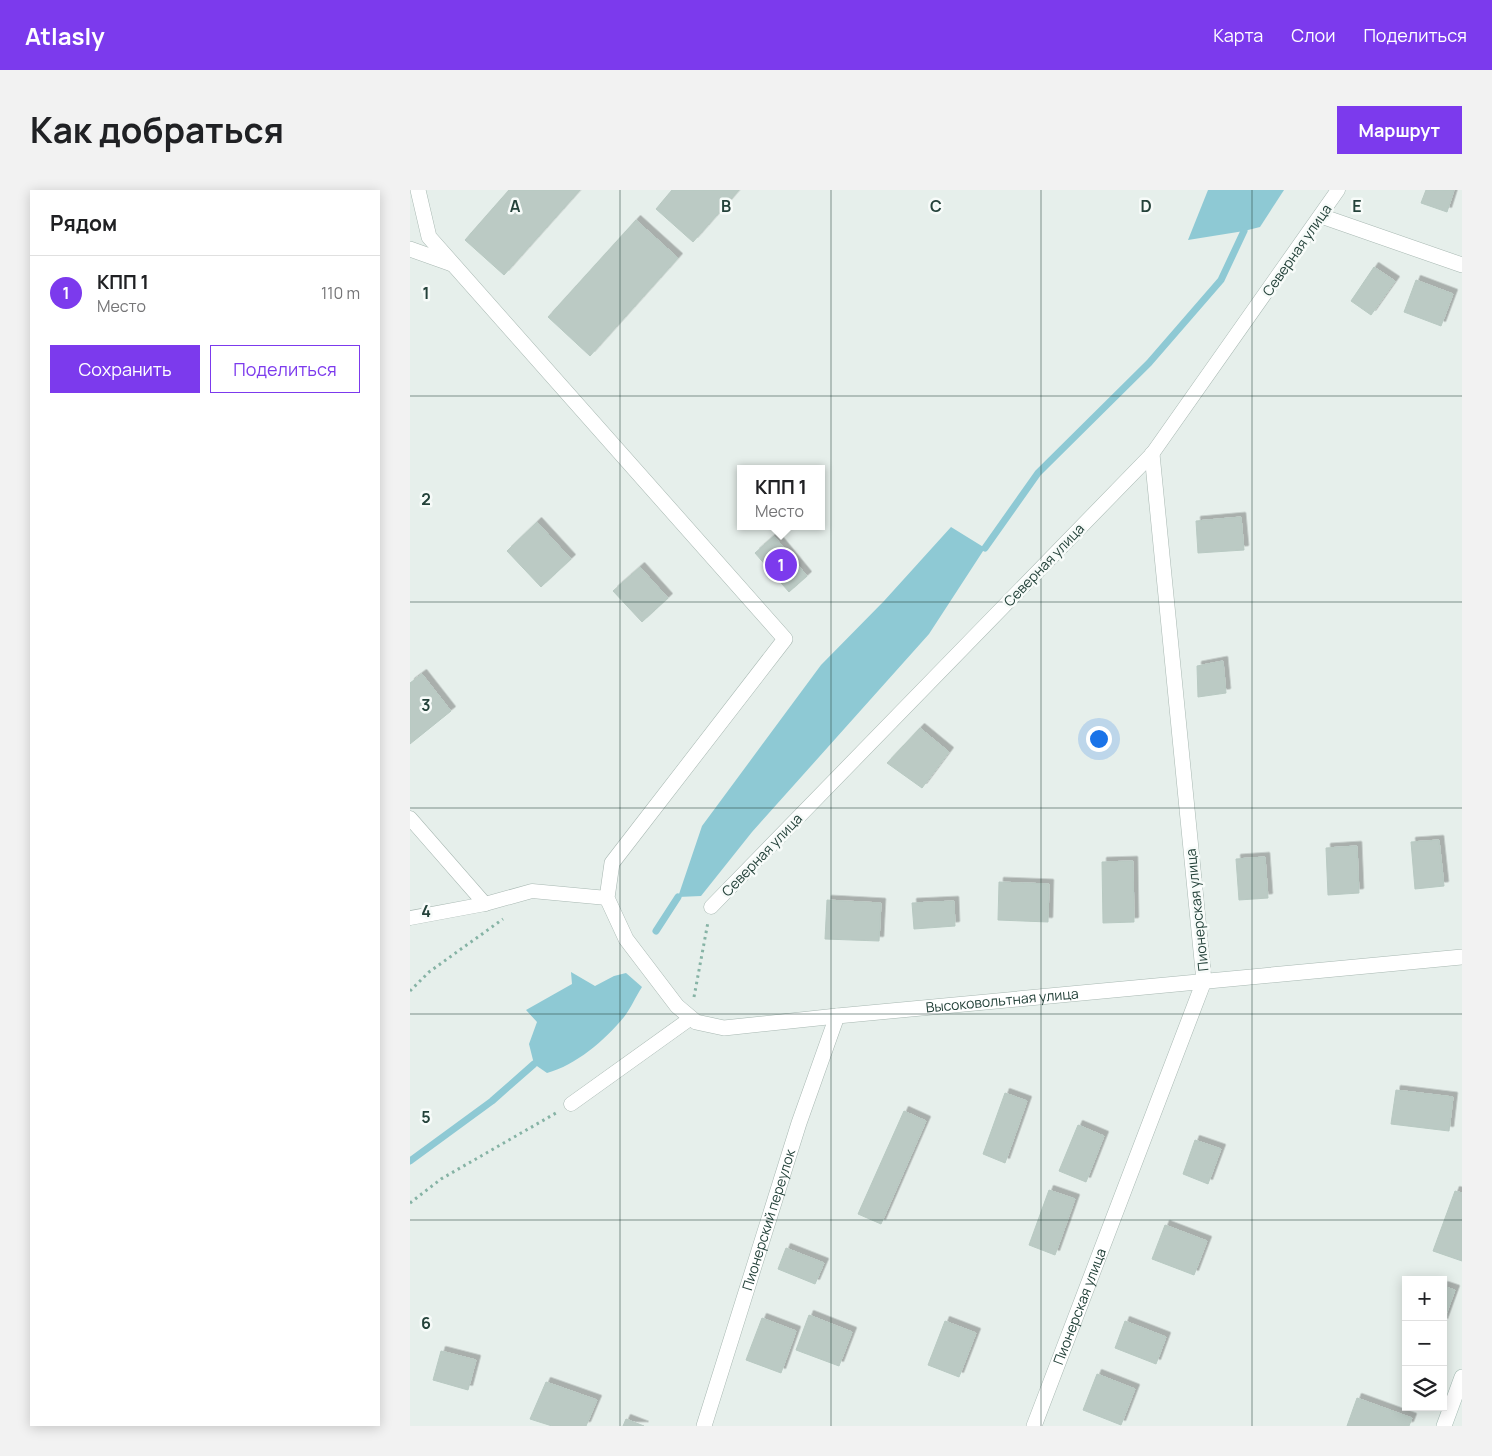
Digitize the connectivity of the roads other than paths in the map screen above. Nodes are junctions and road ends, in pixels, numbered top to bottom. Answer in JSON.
{"nodes":[{"id":1,"x":418,"y":190,"type":"edge"},
{"id":2,"x":1338,"y":190,"type":"edge"},
{"id":3,"x":1321,"y":216,"type":"junction"},
{"id":4,"x":410,"y":249,"type":"edge"},
{"id":5,"x":454,"y":265,"type":"junction"},
{"id":6,"x":1462,"y":265,"type":"edge"},
{"id":7,"x":1152,"y":454,"type":"junction"},
{"id":8,"x":410,"y":818,"type":"edge"},
{"id":9,"x":607,"y":898,"type":"junction"},
{"id":10,"x":485,"y":904,"type":"junction"},
{"id":11,"x":711,"y":907,"type":"road end"},
{"id":12,"x":410,"y":918,"type":"edge"},
{"id":13,"x":1462,"y":957,"type":"edge"},
{"id":14,"x":1204,"y":981,"type":"junction"},
{"id":15,"x":837,"y":1016,"type":"junction"},
{"id":16,"x":691,"y":1018,"type":"junction"},
{"id":17,"x":571,"y":1104,"type":"road end"},
{"id":18,"x":1462,"y":1377,"type":"edge"},
{"id":19,"x":704,"y":1426,"type":"edge"},
{"id":20,"x":1034,"y":1426,"type":"edge"},
{"id":21,"x":1444,"y":1426,"type":"edge"}],
"edges":[{"from":1,"to":5,"type":"street"},
{"from":2,"to":3,"type":"lane","name":"Северная улица"},
{"from":3,"to":6,"type":"street"},
{"from":3,"to":7,"type":"lane","name":"Северная улица"},
{"from":4,"to":5,"type":"street"},
{"from":5,"to":9,"type":"street"},
{"from":7,"to":11,"type":"lane","name":"Северная улица"},
{"from":7,"to":14,"type":"street","name":"Пионерская улица"},
{"from":8,"to":10,"type":"lane"},
{"from":9,"to":10,"type":"lane"},
{"from":9,"to":16,"type":"street","name":"Высоковольтная улица"},
{"from":10,"to":12,"type":"lane"},
{"from":13,"to":14,"type":"street","name":"Высоковольтная улица"},
{"from":14,"to":15,"type":"street","name":"Высоковольтная улица"},
{"from":14,"to":20,"type":"street","name":"Пионерская улица"},
{"from":15,"to":16,"type":"street","name":"Высоковольтная улица"},
{"from":15,"to":19,"type":"street","name":"Пионерский переулок"},
{"from":16,"to":17,"type":"lane"},
{"from":18,"to":21,"type":"street"}]}
